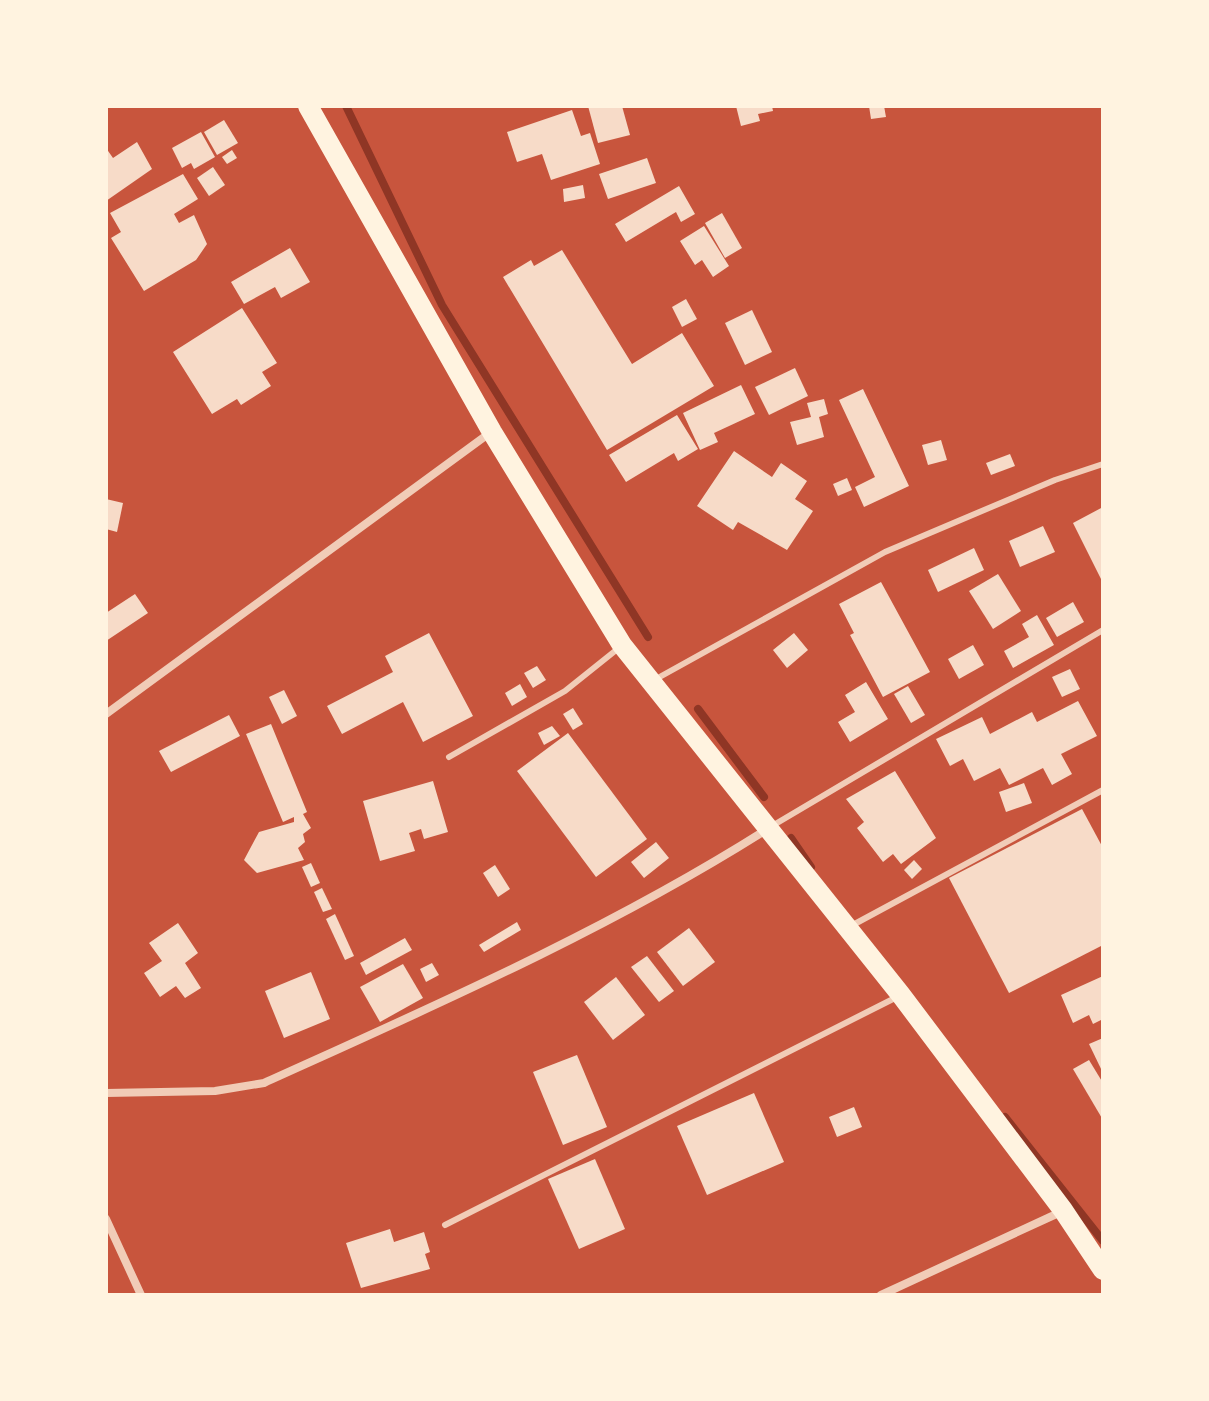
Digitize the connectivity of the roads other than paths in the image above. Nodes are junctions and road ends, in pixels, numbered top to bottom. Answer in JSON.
{"nodes":[{"id":1,"x":308,"y":106,"type":"edge"},
{"id":2,"x":492,"y":432,"type":"junction"},
{"id":3,"x":1103,"y":464,"type":"edge"},
{"id":4,"x":1103,"y":630,"type":"edge"},
{"id":5,"x":622,"y":645,"type":"junction"},
{"id":6,"x":649,"y":683,"type":"junction"},
{"id":7,"x":106,"y":714,"type":"edge"},
{"id":8,"x":449,"y":757,"type":"dead end"},
{"id":9,"x":1103,"y":790,"type":"edge"},
{"id":10,"x":767,"y":830,"type":"junction"},
{"id":11,"x":848,"y":928,"type":"junction"},
{"id":12,"x":901,"y":995,"type":"junction"},
{"id":13,"x":106,"y":1093,"type":"edge"},
{"id":14,"x":1063,"y":1210,"type":"junction"},
{"id":15,"x":106,"y":1219,"type":"edge"},
{"id":16,"x":445,"y":1225,"type":"dead end"},
{"id":17,"x":1103,"y":1270,"type":"edge"},
{"id":18,"x":141,"y":1295,"type":"edge"},
{"id":19,"x":881,"y":1295,"type":"edge"}],
"edges":[{"from":1,"to":2,"type":"main road"},
{"from":2,"to":5,"type":"main road"},
{"from":2,"to":7,"type":"street"},
{"from":3,"to":6,"type":"lane"},
{"from":4,"to":10,"type":"lane"},
{"from":5,"to":6,"type":"main road"},
{"from":5,"to":8,"type":"lane"},
{"from":6,"to":10,"type":"main road"},
{"from":9,"to":11,"type":"lane"},
{"from":10,"to":11,"type":"main road"},
{"from":10,"to":13,"type":"street"},
{"from":11,"to":12,"type":"main road"},
{"from":12,"to":14,"type":"main road"},
{"from":12,"to":16,"type":"lane"},
{"from":14,"to":17,"type":"main road"},
{"from":14,"to":19,"type":"street"},
{"from":15,"to":18,"type":"street"}]}
